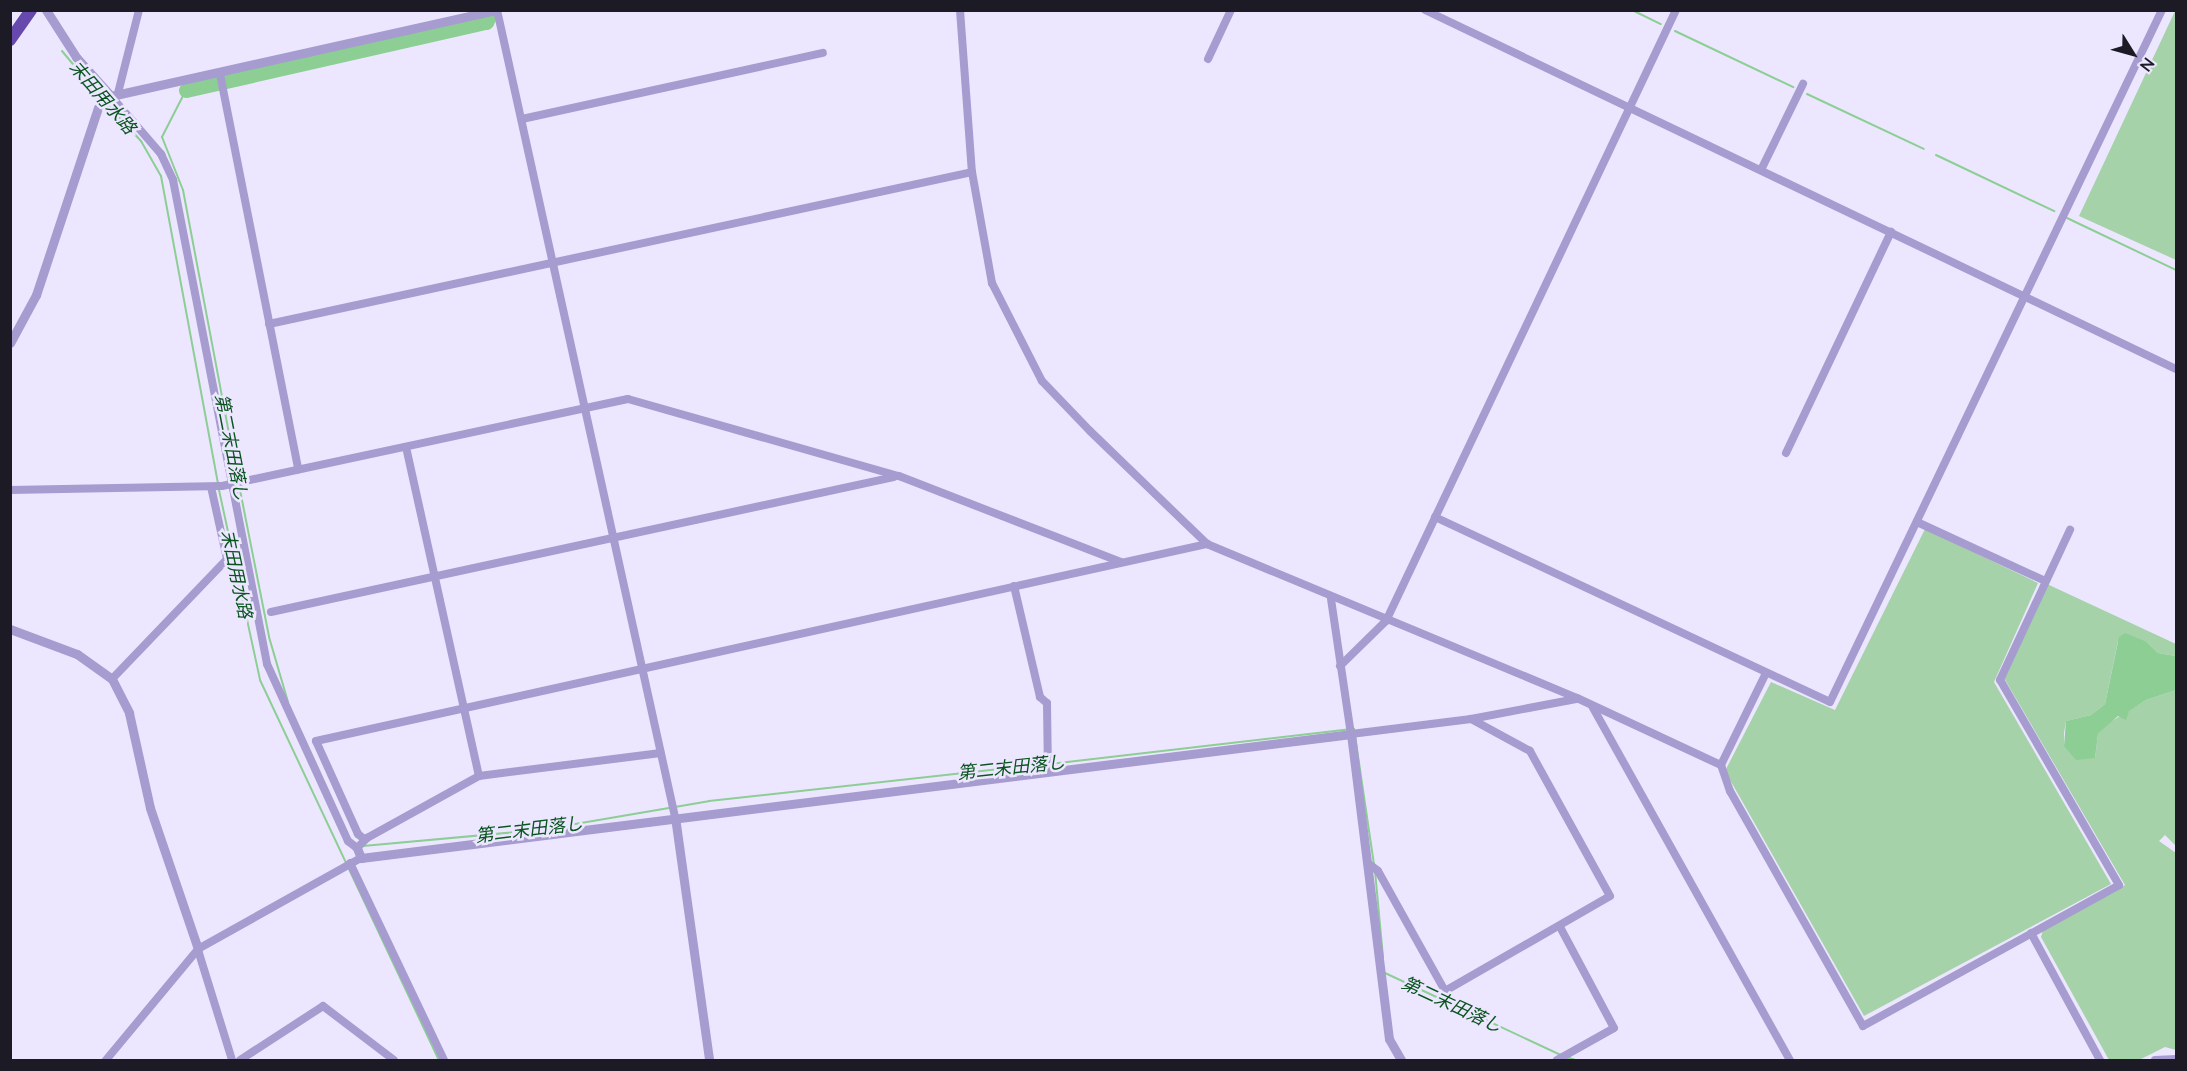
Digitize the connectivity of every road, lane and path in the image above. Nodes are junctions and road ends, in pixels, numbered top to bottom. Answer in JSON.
{"nodes":[{"id":1,"x":31,"y":10,"type":"edge"},
{"id":2,"x":46,"y":10,"type":"edge"},
{"id":3,"x":139,"y":10,"type":"edge"},
{"id":4,"x":496,"y":10,"type":"edge"},
{"id":5,"x":960,"y":10,"type":"edge"},
{"id":6,"x":1231,"y":10,"type":"edge"},
{"id":7,"x":1425,"y":10,"type":"edge"},
{"id":8,"x":1676,"y":10,"type":"edge"},
{"id":9,"x":2162,"y":10,"type":"edge"},
{"id":10,"x":10,"y":40,"type":"edge"},
{"id":11,"x":823,"y":53,"type":"dead end"},
{"id":12,"x":1208,"y":58,"type":"dead end"},
{"id":13,"x":220,"y":74,"type":"junction"},
{"id":14,"x":1803,"y":84,"type":"dead end"},
{"id":15,"x":114,"y":95,"type":"junction"},
{"id":16,"x":1629,"y":108,"type":"junction"},
{"id":17,"x":522,"y":119,"type":"junction"},
{"id":18,"x":1761,"y":170,"type":"junction"},
{"id":19,"x":972,"y":172,"type":"junction"},
{"id":20,"x":1891,"y":232,"type":"junction"},
{"id":21,"x":552,"y":264,"type":"junction"},
{"id":22,"x":2023,"y":296,"type":"junction"},
{"id":23,"x":269,"y":324,"type":"junction"},
{"id":24,"x":10,"y":343,"type":"edge"},
{"id":25,"x":2176,"y":369,"type":"edge"},
{"id":26,"x":584,"y":408,"type":"junction"},
{"id":27,"x":406,"y":447,"type":"junction"},
{"id":28,"x":1786,"y":453,"type":"dead end"},
{"id":29,"x":298,"y":469,"type":"junction"},
{"id":30,"x":899,"y":476,"type":"junction"},
{"id":31,"x":232,"y":483,"type":"junction"},
{"id":32,"x":212,"y":488,"type":"junction"},
{"id":33,"x":10,"y":490,"type":"edge"},
{"id":34,"x":1435,"y":517,"type":"junction"},
{"id":35,"x":1917,"y":522,"type":"junction"},
{"id":36,"x":2070,"y":530,"type":"dead end"},
{"id":37,"x":612,"y":537,"type":"junction"},
{"id":38,"x":1207,"y":544,"type":"junction"},
{"id":39,"x":1121,"y":562,"type":"junction"},
{"id":40,"x":435,"y":576,"type":"junction"},
{"id":41,"x":2045,"y":581,"type":"junction"},
{"id":42,"x":1014,"y":586,"type":"junction"},
{"id":43,"x":1330,"y":599,"type":"junction"},
{"id":44,"x":271,"y":612,"type":"dead end"},
{"id":45,"x":1386,"y":621,"type":"junction"},
{"id":46,"x":10,"y":629,"type":"edge"},
{"id":47,"x":1340,"y":666,"type":"junction"},
{"id":48,"x":642,"y":672,"type":"junction"},
{"id":49,"x":1766,"y":673,"type":"junction"},
{"id":50,"x":112,"y":679,"type":"junction"},
{"id":51,"x":1577,"y":698,"type":"junction"},
{"id":52,"x":1592,"y":705,"type":"junction"},
{"id":53,"x":463,"y":709,"type":"junction"},
{"id":54,"x":1471,"y":719,"type":"junction"},
{"id":55,"x":1351,"y":734,"type":"junction"},
{"id":56,"x":661,"y":753,"type":"junction"},
{"id":57,"x":1721,"y":765,"type":"junction"},
{"id":58,"x":1048,"y":771,"type":"junction"},
{"id":59,"x":479,"y":776,"type":"junction"},
{"id":60,"x":675,"y":817,"type":"junction"},
{"id":61,"x":364,"y":839,"type":"junction"},
{"id":62,"x":357,"y":848,"type":"junction"},
{"id":63,"x":361,"y":858,"type":"junction"},
{"id":64,"x":350,"y":863,"type":"junction"},
{"id":65,"x":1370,"y":864,"type":"junction"},
{"id":66,"x":1560,"y":927,"type":"junction"},
{"id":67,"x":2031,"y":933,"type":"junction"},
{"id":68,"x":198,"y":949,"type":"junction"},
{"id":69,"x":2176,"y":1059,"type":"edge"},
{"id":70,"x":106,"y":1060,"type":"edge"},
{"id":71,"x":232,"y":1060,"type":"edge"},
{"id":72,"x":240,"y":1060,"type":"edge"},
{"id":73,"x":394,"y":1060,"type":"edge"},
{"id":74,"x":444,"y":1060,"type":"edge"},
{"id":75,"x":709,"y":1060,"type":"edge"},
{"id":76,"x":1401,"y":1060,"type":"edge"},
{"id":77,"x":1557,"y":1060,"type":"edge"},
{"id":78,"x":1790,"y":1060,"type":"edge"},
{"id":79,"x":2100,"y":1060,"type":"edge"},
{"id":80,"x":2155,"y":1060,"type":"edge"}],
"edges":[{"from":1,"to":10,"type":"highway"},
{"from":2,"to":15,"type":"street"},
{"from":3,"to":15,"type":"street"},
{"from":4,"to":13,"type":"street"},
{"from":4,"to":17,"type":"street"},
{"from":5,"to":19,"type":"street"},
{"from":6,"to":12,"type":"street"},
{"from":7,"to":16,"type":"street"},
{"from":8,"to":16,"type":"street"},
{"from":9,"to":22,"type":"street"},
{"from":11,"to":17,"type":"street"},
{"from":13,"to":15,"type":"street"},
{"from":13,"to":23,"type":"street"},
{"from":14,"to":18,"type":"street"},
{"from":15,"to":24,"type":"street"},
{"from":15,"to":31,"type":"street"},
{"from":16,"to":18,"type":"street"},
{"from":16,"to":34,"type":"street"},
{"from":17,"to":21,"type":"street"},
{"from":18,"to":20,"type":"street"},
{"from":19,"to":21,"type":"street"},
{"from":19,"to":38,"type":"street"},
{"from":20,"to":22,"type":"street"},
{"from":20,"to":28,"type":"street"},
{"from":21,"to":23,"type":"street"},
{"from":21,"to":26,"type":"street"},
{"from":22,"to":25,"type":"street"},
{"from":22,"to":35,"type":"street"},
{"from":23,"to":29,"type":"street"},
{"from":26,"to":27,"type":"street"},
{"from":26,"to":30,"type":"street"},
{"from":26,"to":37,"type":"street"},
{"from":27,"to":29,"type":"street"},
{"from":27,"to":40,"type":"street"},
{"from":29,"to":31,"type":"street"},
{"from":30,"to":37,"type":"street"},
{"from":30,"to":39,"type":"street"},
{"from":31,"to":32,"type":"street"},
{"from":31,"to":62,"type":"street"},
{"from":32,"to":33,"type":"street"},
{"from":32,"to":50,"type":"street"},
{"from":34,"to":45,"type":"street"},
{"from":34,"to":49,"type":"street"},
{"from":35,"to":41,"type":"street"},
{"from":35,"to":49,"type":"street"},
{"from":36,"to":41,"type":"street"},
{"from":37,"to":40,"type":"street"},
{"from":37,"to":48,"type":"street"},
{"from":38,"to":39,"type":"street"},
{"from":38,"to":43,"type":"street"},
{"from":39,"to":42,"type":"street"},
{"from":40,"to":44,"type":"street"},
{"from":40,"to":53,"type":"street"},
{"from":41,"to":67,"type":"street"},
{"from":42,"to":48,"type":"street"},
{"from":42,"to":58,"type":"street"},
{"from":43,"to":45,"type":"street"},
{"from":43,"to":47,"type":"street"},
{"from":45,"to":47,"type":"street"},
{"from":45,"to":51,"type":"street"},
{"from":46,"to":50,"type":"street"},
{"from":47,"to":55,"type":"street"},
{"from":48,"to":53,"type":"street"},
{"from":48,"to":56,"type":"street"},
{"from":49,"to":57,"type":"street"},
{"from":50,"to":68,"type":"street"},
{"from":51,"to":52,"type":"street"},
{"from":51,"to":54,"type":"street"},
{"from":52,"to":57,"type":"street"},
{"from":52,"to":78,"type":"street"},
{"from":53,"to":59,"type":"street"},
{"from":53,"to":61,"type":"street"},
{"from":54,"to":55,"type":"street"},
{"from":54,"to":66,"type":"street"},
{"from":55,"to":58,"type":"street"},
{"from":55,"to":65,"type":"street"},
{"from":56,"to":59,"type":"street"},
{"from":56,"to":60,"type":"street"},
{"from":57,"to":67,"type":"street"},
{"from":58,"to":60,"type":"street"},
{"from":59,"to":61,"type":"street"},
{"from":60,"to":63,"type":"street"},
{"from":60,"to":75,"type":"street"},
{"from":61,"to":62,"type":"street"},
{"from":62,"to":63,"type":"street"},
{"from":63,"to":64,"type":"street"},
{"from":64,"to":68,"type":"street"},
{"from":64,"to":74,"type":"street"},
{"from":65,"to":66,"type":"street"},
{"from":65,"to":76,"type":"street"},
{"from":66,"to":77,"type":"street"},
{"from":67,"to":79,"type":"street"},
{"from":68,"to":70,"type":"street"},
{"from":68,"to":71,"type":"street"},
{"from":69,"to":80,"type":"street"},
{"from":72,"to":73,"type":"street"}]}
